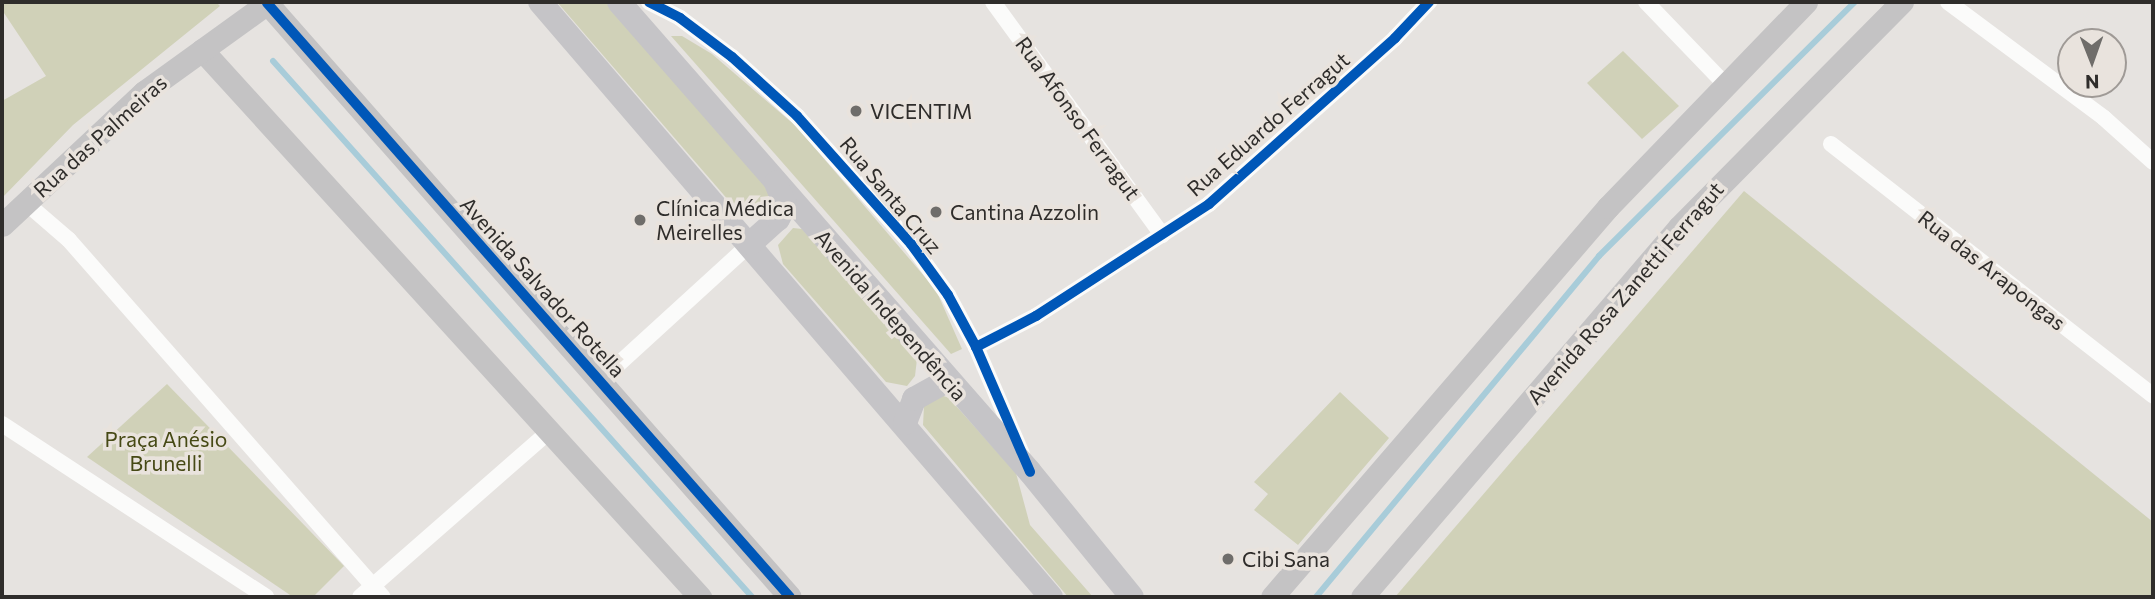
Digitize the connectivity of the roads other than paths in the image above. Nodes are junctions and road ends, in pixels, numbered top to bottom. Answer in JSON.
{"nodes":[{"id":1,"x":268,"y":2,"type":"edge"},
{"id":2,"x":540,"y":2,"type":"edge"},
{"id":3,"x":620,"y":2,"type":"edge"},
{"id":4,"x":649,"y":2,"type":"edge"},
{"id":5,"x":993,"y":2,"type":"edge"},
{"id":6,"x":1429,"y":2,"type":"edge"},
{"id":7,"x":1646,"y":2,"type":"edge"},
{"id":8,"x":1806,"y":2,"type":"edge"},
{"id":9,"x":1902,"y":2,"type":"edge"},
{"id":10,"x":1948,"y":2,"type":"edge"},
{"id":11,"x":202,"y":50,"type":"junction"},
{"id":12,"x":1724,"y":83,"type":"junction"},
{"id":13,"x":1831,"y":144,"type":"dead end"},
{"id":14,"x":2153,"y":162,"type":"edge"},
{"id":15,"x":775,"y":181,"type":"junction"},
{"id":16,"x":25,"y":202,"type":"junction"},
{"id":17,"x":2,"y":225,"type":"edge"},
{"id":18,"x":1163,"y":235,"type":"junction"},
{"id":19,"x":751,"y":243,"type":"junction"},
{"id":20,"x":976,"y":347,"type":"junction"},
{"id":21,"x":600,"y":381,"type":"junction"},
{"id":22,"x":947,"y":381,"type":"junction"},
{"id":23,"x":2153,"y":396,"type":"edge"},
{"id":24,"x":905,"y":423,"type":"junction"},
{"id":25,"x":2,"y":424,"type":"edge"},
{"id":26,"x":551,"y":430,"type":"junction"},
{"id":27,"x":1030,"y":472,"type":"junction"},
{"id":28,"x":372,"y":584,"type":"junction"},
{"id":29,"x":267,"y":597,"type":"edge"},
{"id":30,"x":360,"y":597,"type":"edge"},
{"id":31,"x":383,"y":597,"type":"edge"},
{"id":32,"x":700,"y":597,"type":"edge"},
{"id":33,"x":790,"y":597,"type":"edge"},
{"id":34,"x":1051,"y":597,"type":"edge"},
{"id":35,"x":1132,"y":597,"type":"edge"},
{"id":36,"x":1272,"y":597,"type":"edge"},
{"id":37,"x":1362,"y":597,"type":"edge"}],
"edges":[{"from":1,"to":11,"type":"main road","name":"Rua das Palmeiras"},
{"from":1,"to":21,"type":"main road","name":"Avenida Salvador Rotella"},
{"from":2,"to":19,"type":"main road"},
{"from":3,"to":15,"type":"main road","name":"Avenida Independência"},
{"from":4,"to":20,"type":"street","name":"Rua Santa Cruz"},
{"from":5,"to":18,"type":"street","name":"Rua Afonso Ferragut"},
{"from":6,"to":18,"type":"street","name":"Rua Eduardo Ferragut"},
{"from":7,"to":12,"type":"street"},
{"from":8,"to":12,"type":"main road"},
{"from":9,"to":37,"type":"main road","name":"Avenida Rosa Zanetti Ferragut"},
{"from":10,"to":14,"type":"street"},
{"from":11,"to":16,"type":"main road","name":"Rua das Palmeiras"},
{"from":11,"to":26,"type":"main road"},
{"from":12,"to":36,"type":"main road"},
{"from":13,"to":23,"type":"street","name":"Rua das Arapongas"},
{"from":15,"to":19,"type":"main road"},
{"from":15,"to":22,"type":"main road","name":"Avenida Independência"},
{"from":16,"to":17,"type":"main road","name":"Rua das Palmeiras"},
{"from":16,"to":28,"type":"street"},
{"from":18,"to":20,"type":"street","name":"Rua Eduardo Ferragut"},
{"from":19,"to":21,"type":"street"},
{"from":19,"to":24,"type":"main road"},
{"from":20,"to":27,"type":"street","name":"Rua Santa Cruz"},
{"from":21,"to":33,"type":"main road","name":"Avenida Salvador Rotella"},
{"from":22,"to":24,"type":"main road"},
{"from":22,"to":27,"type":"main road","name":"Avenida Independência"},
{"from":24,"to":34,"type":"main road"},
{"from":25,"to":29,"type":"street"},
{"from":26,"to":28,"type":"street"},
{"from":26,"to":32,"type":"main road"},
{"from":27,"to":35,"type":"main road","name":"Avenida Independência"},
{"from":28,"to":30,"type":"street"},
{"from":28,"to":31,"type":"street"}]}
